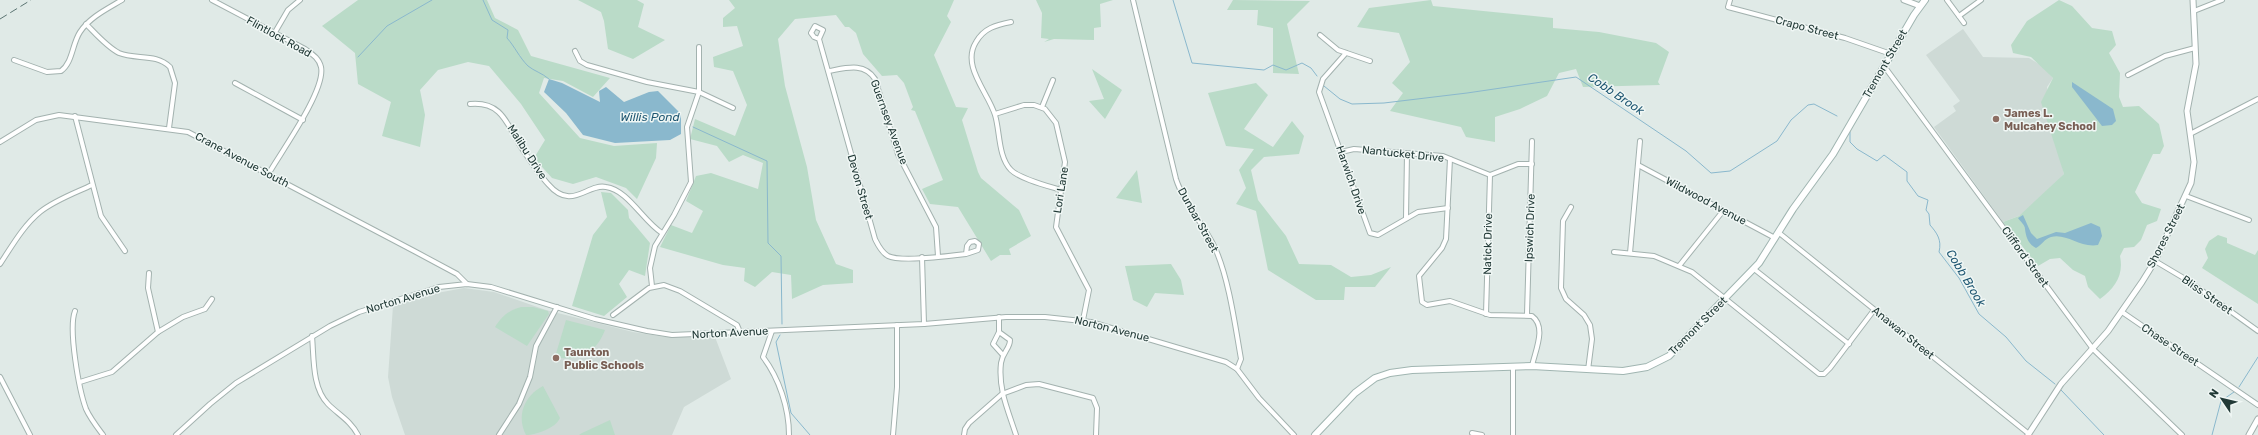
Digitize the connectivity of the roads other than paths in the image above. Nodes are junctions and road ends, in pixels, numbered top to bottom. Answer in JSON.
{"nodes":[{"id":1,"x":122,"y":0,"type":"edge"},
{"id":2,"x":212,"y":0,"type":"edge"},
{"id":3,"x":300,"y":0,"type":"edge"},
{"id":4,"x":1133,"y":0,"type":"edge"},
{"id":5,"x":1730,"y":0,"type":"edge"},
{"id":6,"x":1904,"y":0,"type":"edge"},
{"id":7,"x":1925,"y":0,"type":"edge"},
{"id":8,"x":1947,"y":0,"type":"edge"},
{"id":9,"x":1981,"y":0,"type":"edge"},
{"id":10,"x":2193,"y":0,"type":"edge"},
{"id":11,"x":2222,"y":0,"type":"edge"},
{"id":12,"x":1920,"y":6,"type":"junction"},
{"id":13,"x":2194,"y":10,"type":"junction"},
{"id":14,"x":1959,"y":16,"type":"junction"},
{"id":15,"x":1011,"y":22,"type":"dead end"},
{"id":16,"x":1964,"y":23,"type":"dead end"},
{"id":17,"x":86,"y":24,"type":"junction"},
{"id":18,"x":274,"y":34,"type":"junction"},
{"id":19,"x":1320,"y":35,"type":"dead end"},
{"id":20,"x":819,"y":39,"type":"dead end"},
{"id":21,"x":699,"y":47,"type":"dead end"},
{"id":22,"x":2195,"y":48,"type":"junction"},
{"id":23,"x":575,"y":51,"type":"dead end"},
{"id":24,"x":1346,"y":53,"type":"junction"},
{"id":25,"x":1891,"y":54,"type":"junction"},
{"id":26,"x":14,"y":60,"type":"dead end"},
{"id":27,"x":1370,"y":61,"type":"dead end"},
{"id":28,"x":1884,"y":66,"type":"junction"},
{"id":29,"x":829,"y":71,"type":"junction"},
{"id":30,"x":2128,"y":75,"type":"dead end"},
{"id":31,"x":1053,"y":80,"type":"dead end"},
{"id":32,"x":235,"y":83,"type":"dead end"},
{"id":33,"x":699,"y":92,"type":"junction"},
{"id":34,"x":2258,"y":99,"type":"edge"},
{"id":35,"x":470,"y":104,"type":"dead end"},
{"id":36,"x":1042,"y":107,"type":"junction"},
{"id":37,"x":733,"y":108,"type":"dead end"},
{"id":38,"x":995,"y":114,"type":"junction"},
{"id":39,"x":76,"y":116,"type":"junction"},
{"id":40,"x":304,"y":120,"type":"junction"},
{"id":41,"x":169,"y":128,"type":"junction"},
{"id":42,"x":2190,"y":134,"type":"junction"},
{"id":43,"x":1532,"y":141,"type":"dead end"},
{"id":44,"x":1640,"y":141,"type":"dead end"},
{"id":45,"x":0,"y":142,"type":"edge"},
{"id":46,"x":1341,"y":152,"type":"junction"},
{"id":47,"x":1407,"y":153,"type":"junction"},
{"id":48,"x":1450,"y":159,"type":"junction"},
{"id":49,"x":1532,"y":164,"type":"junction"},
{"id":50,"x":1638,"y":165,"type":"junction"},
{"id":51,"x":269,"y":173,"type":"junction"},
{"id":52,"x":1490,"y":175,"type":"junction"},
{"id":53,"x":92,"y":185,"type":"junction"},
{"id":54,"x":1061,"y":190,"type":"junction"},
{"id":55,"x":2186,"y":196,"type":"junction"},
{"id":56,"x":1571,"y":207,"type":"dead end"},
{"id":57,"x":1448,"y":208,"type":"junction"},
{"id":58,"x":1723,"y":210,"type":"junction"},
{"id":59,"x":1406,"y":218,"type":"junction"},
{"id":60,"x":2249,"y":220,"type":"dead end"},
{"id":61,"x":662,"y":233,"type":"junction"},
{"id":62,"x":1776,"y":235,"type":"junction"},
{"id":63,"x":125,"y":251,"type":"dead end"},
{"id":64,"x":1614,"y":252,"type":"dead end"},
{"id":65,"x":1630,"y":253,"type":"junction"},
{"id":66,"x":966,"y":254,"type":"dead end"},
{"id":67,"x":938,"y":256,"type":"junction"},
{"id":68,"x":922,"y":257,"type":"junction"},
{"id":69,"x":2154,"y":261,"type":"junction"},
{"id":70,"x":0,"y":264,"type":"edge"},
{"id":71,"x":1679,"y":266,"type":"junction"},
{"id":72,"x":1754,"y":269,"type":"junction"},
{"id":73,"x":149,"y":273,"type":"dead end"},
{"id":74,"x":467,"y":284,"type":"junction"},
{"id":75,"x":652,"y":286,"type":"junction"},
{"id":76,"x":212,"y":298,"type":"dead end"},
{"id":77,"x":1725,"y":300,"type":"junction"},
{"id":78,"x":557,"y":307,"type":"junction"},
{"id":79,"x":1874,"y":310,"type":"junction"},
{"id":80,"x":75,"y":311,"type":"dead end"},
{"id":81,"x":2122,"y":312,"type":"junction"},
{"id":82,"x":1486,"y":314,"type":"junction"},
{"id":83,"x":1527,"y":314,"type":"junction"},
{"id":84,"x":613,"y":315,"type":"dead end"},
{"id":85,"x":999,"y":318,"type":"junction"},
{"id":86,"x":1083,"y":320,"type":"junction"},
{"id":87,"x":924,"y":324,"type":"junction"},
{"id":88,"x":897,"y":325,"type":"junction"},
{"id":89,"x":772,"y":331,"type":"junction"},
{"id":90,"x":2258,"y":331,"type":"edge"},
{"id":91,"x":158,"y":332,"type":"junction"},
{"id":92,"x":740,"y":332,"type":"junction"},
{"id":93,"x":999,"y":332,"type":"junction"},
{"id":94,"x":312,"y":336,"type":"junction"},
{"id":95,"x":1848,"y":344,"type":"junction"},
{"id":96,"x":2093,"y":349,"type":"junction"},
{"id":97,"x":1002,"y":354,"type":"junction"},
{"id":98,"x":1532,"y":366,"type":"junction"},
{"id":99,"x":1513,"y":367,"type":"junction"},
{"id":100,"x":1237,"y":369,"type":"junction"},
{"id":101,"x":1588,"y":371,"type":"junction"},
{"id":102,"x":0,"y":377,"type":"edge"},
{"id":103,"x":80,"y":382,"type":"junction"},
{"id":104,"x":1002,"y":394,"type":"junction"},
{"id":105,"x":2258,"y":405,"type":"edge"},
{"id":106,"x":2258,"y":419,"type":"edge"},
{"id":107,"x":1472,"y":433,"type":"dead end"},
{"id":108,"x":1318,"y":434,"type":"edge"},
{"id":109,"x":30,"y":435,"type":"edge"},
{"id":110,"x":103,"y":435,"type":"edge"},
{"id":111,"x":176,"y":435,"type":"edge"},
{"id":112,"x":358,"y":435,"type":"edge"},
{"id":113,"x":499,"y":435,"type":"edge"},
{"id":114,"x":789,"y":435,"type":"edge"},
{"id":115,"x":893,"y":435,"type":"edge"},
{"id":116,"x":964,"y":435,"type":"edge"},
{"id":117,"x":1016,"y":435,"type":"edge"},
{"id":118,"x":1096,"y":435,"type":"edge"},
{"id":119,"x":1294,"y":435,"type":"edge"},
{"id":120,"x":1482,"y":435,"type":"edge"},
{"id":121,"x":1513,"y":435,"type":"edge"},
{"id":122,"x":2028,"y":435,"type":"edge"},
{"id":123,"x":2182,"y":435,"type":"edge"},
{"id":124,"x":2249,"y":435,"type":"edge"}],
"edges":[{"from":1,"to":17,"type":"street"},
{"from":2,"to":18,"type":"street","name":"Flintlock Road"},
{"from":3,"to":18,"type":"street"},
{"from":4,"to":100,"type":"street","name":"Dunbar Street"},
{"from":5,"to":25,"type":"street","name":"Crapo Street"},
{"from":6,"to":12,"type":"street"},
{"from":7,"to":12,"type":"main road","name":"Tremont Street"},
{"from":8,"to":14,"type":"street"},
{"from":9,"to":14,"type":"street"},
{"from":10,"to":13,"type":"street","name":"Shores Street"},
{"from":11,"to":13,"type":"street"},
{"from":12,"to":25,"type":"main road","name":"Tremont Street"},
{"from":13,"to":22,"type":"street","name":"Shores Street"},
{"from":14,"to":16,"type":"street"},
{"from":15,"to":38,"type":"street"},
{"from":17,"to":26,"type":"street"},
{"from":17,"to":41,"type":"street"},
{"from":18,"to":40,"type":"street","name":"Flintlock Road"},
{"from":19,"to":24,"type":"street"},
{"from":20,"to":29,"type":"street","name":"Devon Street"},
{"from":21,"to":33,"type":"street"},
{"from":22,"to":30,"type":"street"},
{"from":22,"to":42,"type":"street","name":"Shores Street"},
{"from":23,"to":33,"type":"street"},
{"from":24,"to":27,"type":"street"},
{"from":24,"to":46,"type":"street","name":"Harwich Drive"},
{"from":25,"to":28,"type":"main road","name":"Tremont Street"},
{"from":28,"to":62,"type":"main road","name":"Tremont Street"},
{"from":28,"to":96,"type":"street","name":"Clifford Street"},
{"from":29,"to":67,"type":"street","name":"Guernsey Avenue"},
{"from":29,"to":68,"type":"street","name":"Devon Street"},
{"from":31,"to":36,"type":"street"},
{"from":32,"to":40,"type":"street"},
{"from":33,"to":37,"type":"street"},
{"from":33,"to":61,"type":"street"},
{"from":34,"to":42,"type":"street"},
{"from":35,"to":61,"type":"street","name":"Malibu Drive"},
{"from":36,"to":38,"type":"street"},
{"from":36,"to":54,"type":"street","name":"Lori Lane"},
{"from":38,"to":54,"type":"street"},
{"from":39,"to":41,"type":"street","name":"Crane Avenue South"},
{"from":39,"to":45,"type":"street","name":"Crane Avenue South"},
{"from":39,"to":53,"type":"street"},
{"from":40,"to":51,"type":"street","name":"Flintlock Road"},
{"from":41,"to":51,"type":"street","name":"Crane Avenue South"},
{"from":42,"to":55,"type":"street","name":"Shores Street"},
{"from":43,"to":49,"type":"street","name":"Ipswich Drive"},
{"from":44,"to":50,"type":"street"},
{"from":46,"to":47,"type":"street","name":"Nantucket Drive"},
{"from":46,"to":59,"type":"street","name":"Harwich Drive"},
{"from":47,"to":48,"type":"street","name":"Nantucket Drive"},
{"from":47,"to":59,"type":"street"},
{"from":48,"to":52,"type":"street","name":"Nantucket Drive"},
{"from":48,"to":57,"type":"street"},
{"from":49,"to":52,"type":"street"},
{"from":49,"to":83,"type":"street","name":"Ipswich Drive"},
{"from":50,"to":58,"type":"street","name":"Wildwood Avenue"},
{"from":50,"to":65,"type":"street"},
{"from":51,"to":74,"type":"street","name":"Crane Avenue South"},
{"from":52,"to":82,"type":"street","name":"Natick Drive"},
{"from":53,"to":63,"type":"street"},
{"from":53,"to":70,"type":"street"},
{"from":54,"to":86,"type":"street","name":"Lori Lane"},
{"from":55,"to":60,"type":"street"},
{"from":55,"to":69,"type":"street","name":"Shores Street"},
{"from":56,"to":101,"type":"street"},
{"from":57,"to":59,"type":"street","name":"Harwich Drive"},
{"from":57,"to":82,"type":"street"},
{"from":58,"to":62,"type":"street","name":"Wildwood Avenue"},
{"from":58,"to":71,"type":"street"},
{"from":61,"to":75,"type":"street"},
{"from":62,"to":72,"type":"main road","name":"Tremont Street"},
{"from":62,"to":79,"type":"street","name":"Anawan Street"},
{"from":64,"to":65,"type":"street"},
{"from":65,"to":71,"type":"street"},
{"from":66,"to":67,"type":"street","name":"Devon Street"},
{"from":67,"to":68,"type":"street","name":"Devon Street"},
{"from":68,"to":87,"type":"street"},
{"from":69,"to":81,"type":"street","name":"Shores Street"},
{"from":69,"to":90,"type":"street","name":"Bliss Street"},
{"from":71,"to":77,"type":"street"},
{"from":72,"to":77,"type":"main road","name":"Tremont Street"},
{"from":72,"to":95,"type":"street"},
{"from":73,"to":91,"type":"street"},
{"from":74,"to":78,"type":"street","name":"Norton Avenue"},
{"from":74,"to":94,"type":"street","name":"Norton Avenue"},
{"from":75,"to":84,"type":"street"},
{"from":75,"to":92,"type":"street"},
{"from":76,"to":91,"type":"street"},
{"from":77,"to":95,"type":"street"},
{"from":77,"to":101,"type":"main road","name":"Tremont Street"},
{"from":78,"to":92,"type":"street","name":"Norton Avenue"},
{"from":78,"to":113,"type":"street"},
{"from":79,"to":95,"type":"street"},
{"from":79,"to":122,"type":"street","name":"Anawan Street"},
{"from":80,"to":103,"type":"street"},
{"from":81,"to":96,"type":"street","name":"Shores Street"},
{"from":81,"to":105,"type":"street","name":"Chase Street"},
{"from":82,"to":83,"type":"street"},
{"from":83,"to":98,"type":"street"},
{"from":85,"to":86,"type":"street","name":"Norton Avenue"},
{"from":85,"to":87,"type":"street","name":"Norton Avenue"},
{"from":85,"to":93,"type":"street"},
{"from":86,"to":100,"type":"street","name":"Norton Avenue"},
{"from":87,"to":88,"type":"street","name":"Norton Avenue"},
{"from":88,"to":89,"type":"street","name":"Norton Avenue"},
{"from":88,"to":115,"type":"street"},
{"from":89,"to":92,"type":"street","name":"Norton Avenue"},
{"from":89,"to":114,"type":"street"},
{"from":91,"to":103,"type":"street"},
{"from":93,"to":97,"type":"street"},
{"from":93,"to":97,"type":"street"},
{"from":94,"to":111,"type":"street","name":"Norton Avenue"},
{"from":94,"to":112,"type":"street"},
{"from":96,"to":122,"type":"street","name":"Shores Street"},
{"from":96,"to":123,"type":"street","name":"Clifford Street"},
{"from":97,"to":104,"type":"street"},
{"from":98,"to":99,"type":"main road","name":"Tremont Street"},
{"from":98,"to":101,"type":"main road","name":"Tremont Street"},
{"from":99,"to":108,"type":"main road","name":"Tremont Street"},
{"from":99,"to":121,"type":"street"},
{"from":100,"to":119,"type":"street","name":"Norton Avenue"},
{"from":102,"to":109,"type":"street"},
{"from":103,"to":110,"type":"street"},
{"from":104,"to":116,"type":"street"},
{"from":104,"to":117,"type":"street"},
{"from":104,"to":118,"type":"street"},
{"from":106,"to":124,"type":"street"},
{"from":107,"to":120,"type":"street"}]}
